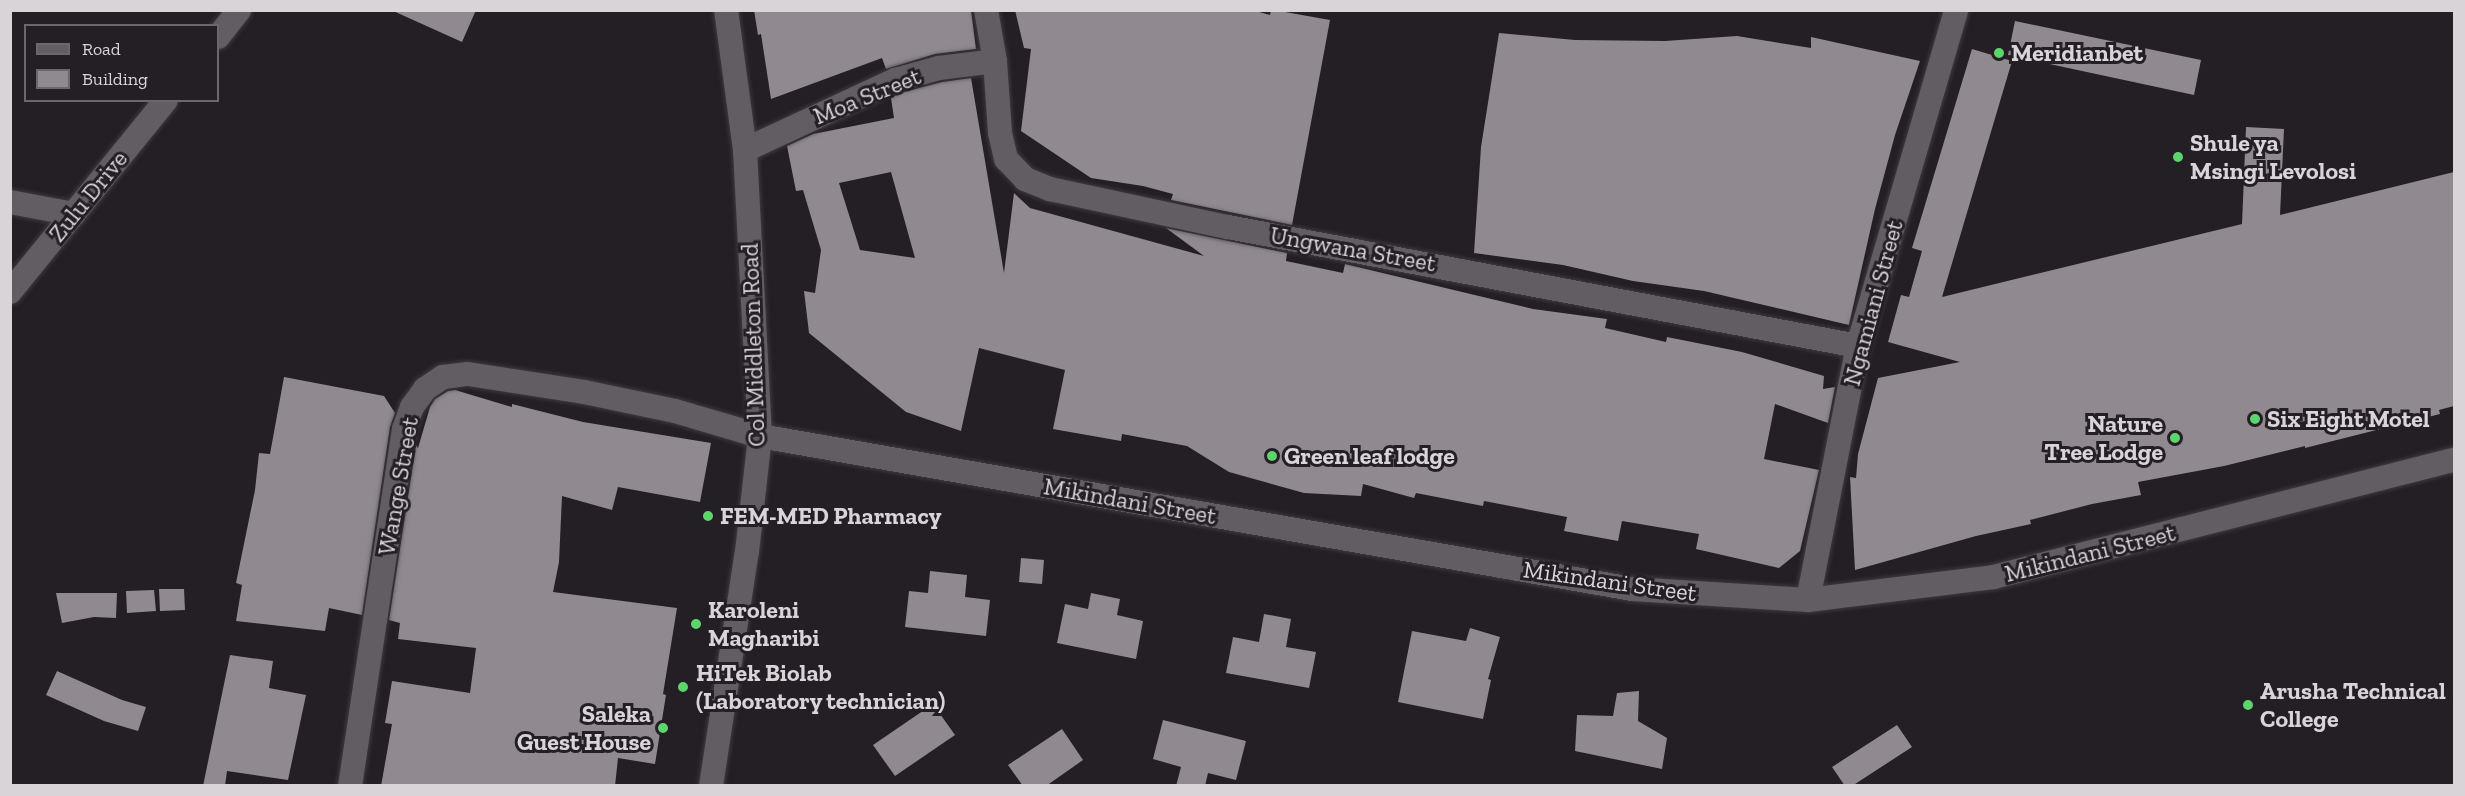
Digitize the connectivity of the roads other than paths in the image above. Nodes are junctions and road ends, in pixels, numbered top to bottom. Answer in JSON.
{"nodes":[{"id":1,"x":239,"y":10,"type":"edge"},
{"id":2,"x":726,"y":10,"type":"edge"},
{"id":3,"x":986,"y":10,"type":"edge"},
{"id":4,"x":1956,"y":10,"type":"edge"},
{"id":5,"x":219,"y":36,"type":"edge"},
{"id":6,"x":995,"y":61,"type":"junction"},
{"id":7,"x":164,"y":102,"type":"edge"},
{"id":8,"x":745,"y":150,"type":"junction"},
{"id":9,"x":10,"y":202,"type":"edge"},
{"id":10,"x":74,"y":214,"type":"junction"},
{"id":11,"x":10,"y":292,"type":"edge"},
{"id":12,"x":1858,"y":346,"type":"junction"},
{"id":13,"x":760,"y":436,"type":"junction"},
{"id":14,"x":2454,"y":460,"type":"edge"},
{"id":15,"x":1808,"y":600,"type":"junction"},
{"id":16,"x":350,"y":786,"type":"edge"},
{"id":17,"x":711,"y":786,"type":"edge"}],
"edges":[{"from":1,"to":5,"type":"street"},
{"from":2,"to":8,"type":"street","name":"Col Middleton Road"},
{"from":3,"to":6,"type":"street","name":"Ungwana Street"},
{"from":4,"to":12,"type":"street","name":"Ngamiani Street"},
{"from":6,"to":8,"type":"street","name":"Moa Street"},
{"from":6,"to":12,"type":"street","name":"Ungwana Street"},
{"from":7,"to":10,"type":"street","name":"Zulu Drive"},
{"from":8,"to":13,"type":"street","name":"Col Middleton Road"},
{"from":9,"to":10,"type":"street"},
{"from":10,"to":11,"type":"street","name":"Zulu Drive"},
{"from":12,"to":15,"type":"street","name":"Ngamiani Street"},
{"from":13,"to":15,"type":"street","name":"Mikindani Street"},
{"from":13,"to":16,"type":"street","name":"Wange Street"},
{"from":13,"to":17,"type":"street","name":"Col Middleton Road"},
{"from":14,"to":15,"type":"street","name":"Mikindani Street"}]}
